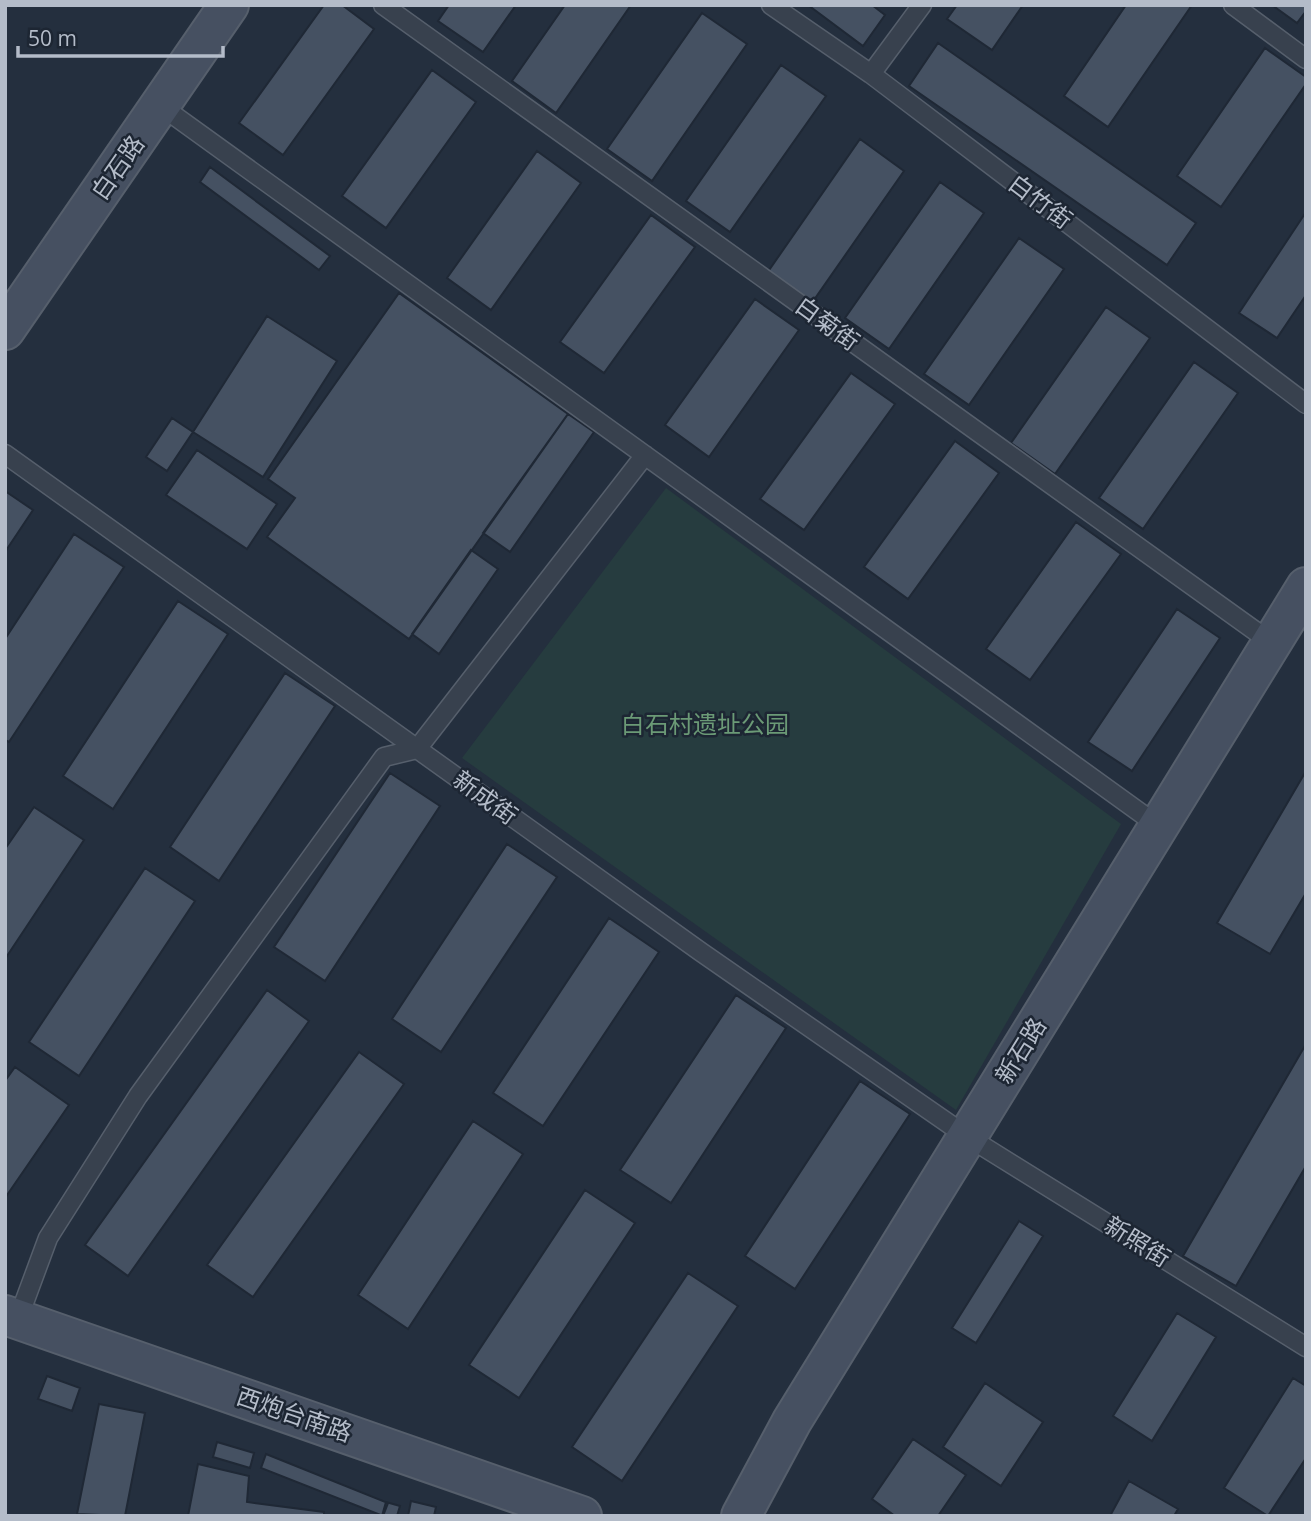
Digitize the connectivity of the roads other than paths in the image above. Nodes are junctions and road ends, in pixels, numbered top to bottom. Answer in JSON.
{"nodes":[{"id":1,"x":229,"y":5,"type":"edge"},
{"id":2,"x":383,"y":5,"type":"edge"},
{"id":3,"x":771,"y":5,"type":"edge"},
{"id":4,"x":922,"y":5,"type":"edge"},
{"id":5,"x":1233,"y":5,"type":"edge"},
{"id":6,"x":1306,"y":59,"type":"edge"},
{"id":7,"x":871,"y":74,"type":"junction"},
{"id":8,"x":161,"y":106,"type":"junction"},
{"id":9,"x":5,"y":330,"type":"edge"},
{"id":10,"x":1306,"y":404,"type":"edge"},
{"id":11,"x":5,"y":454,"type":"edge"},
{"id":12,"x":645,"y":455,"type":"junction"},
{"id":13,"x":1306,"y":587,"type":"edge"},
{"id":14,"x":1272,"y":643,"type":"junction"},
{"id":15,"x":417,"y":749,"type":"junction"},
{"id":16,"x":1160,"y":827,"type":"junction"},
{"id":17,"x":968,"y":1137,"type":"junction"},
{"id":18,"x":12,"y":1317,"type":"edge"},
{"id":19,"x":1306,"y":1347,"type":"edge"},
{"id":20,"x":582,"y":1516,"type":"edge"},
{"id":21,"x":741,"y":1516,"type":"edge"}],
"edges":[{"from":1,"to":8,"type":"street","name":"白石路"},
{"from":2,"to":14,"type":"lane","name":"白菊街"},
{"from":3,"to":7,"type":"lane","name":"白竹街"},
{"from":4,"to":7,"type":"lane"},
{"from":5,"to":6,"type":"lane"},
{"from":7,"to":10,"type":"lane","name":"白竹街"},
{"from":8,"to":9,"type":"street","name":"白石路"},
{"from":8,"to":12,"type":"lane"},
{"from":11,"to":15,"type":"lane","name":"新成街"},
{"from":12,"to":15,"type":"lane"},
{"from":12,"to":16,"type":"lane"},
{"from":13,"to":14,"type":"street","name":"新石路"},
{"from":14,"to":16,"type":"street","name":"新石路"},
{"from":15,"to":17,"type":"lane","name":"新成街"},
{"from":15,"to":18,"type":"lane"},
{"from":16,"to":17,"type":"street","name":"新石路"},
{"from":17,"to":19,"type":"lane","name":"新照街"},
{"from":17,"to":21,"type":"street","name":"新石路"},
{"from":18,"to":20,"type":"street","name":"西炮台南路"}]}
